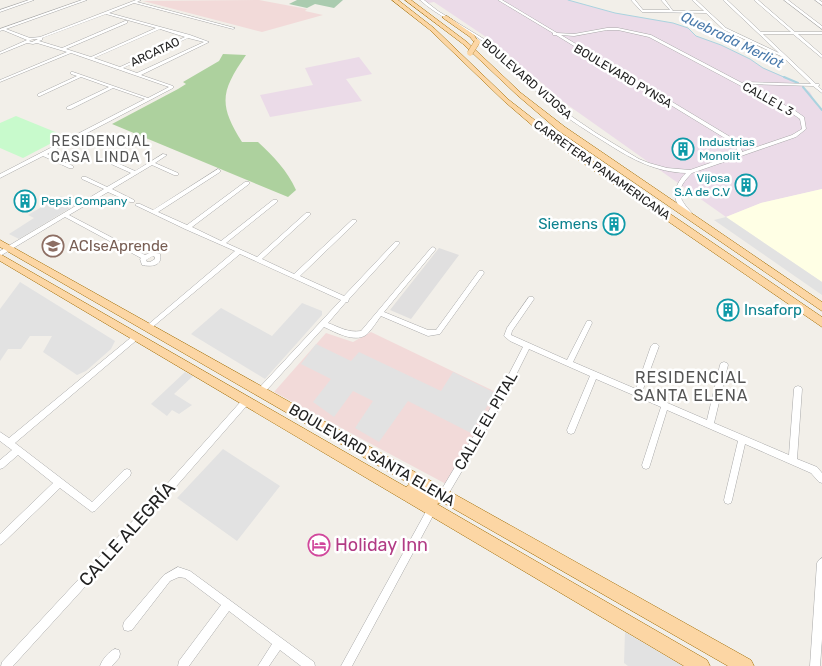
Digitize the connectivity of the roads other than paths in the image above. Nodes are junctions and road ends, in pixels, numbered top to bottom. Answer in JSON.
{"nodes":[{"id":1,"x":32,"y":0,"type":"edge"},
{"id":2,"x":85,"y":0,"type":"edge"},
{"id":3,"x":139,"y":0,"type":"edge"},
{"id":4,"x":395,"y":0,"type":"edge"},
{"id":5,"x":408,"y":0,"type":"edge"},
{"id":6,"x":422,"y":0,"type":"edge"},
{"id":7,"x":500,"y":0,"type":"edge"},
{"id":8,"x":633,"y":0,"type":"edge"},
{"id":9,"x":663,"y":0,"type":"edge"},
{"id":10,"x":694,"y":0,"type":"edge"},
{"id":11,"x":726,"y":0,"type":"edge"},
{"id":12,"x":756,"y":0,"type":"edge"},
{"id":13,"x":786,"y":0,"type":"edge"},
{"id":14,"x":817,"y":0,"type":"edge"},
{"id":15,"x":134,"y":2,"type":"junction"},
{"id":16,"x":822,"y":4,"type":"edge"},
{"id":17,"x":0,"y":11,"type":"edge"},
{"id":18,"x":107,"y":12,"type":"junction"},
{"id":19,"x":673,"y":12,"type":"junction"},
{"id":20,"x":706,"y":12,"type":"junction"},
{"id":21,"x":446,"y":17,"type":"junction"},
{"id":22,"x":126,"y":22,"type":"dead end"},
{"id":23,"x":160,"y":28,"type":"junction"},
{"id":24,"x":233,"y":28,"type":"dead end"},
{"id":25,"x":822,"y":28,"type":"edge"},
{"id":26,"x":1,"y":29,"type":"edge"},
{"id":27,"x":761,"y":33,"type":"junction"},
{"id":28,"x":794,"y":33,"type":"junction"},
{"id":29,"x":822,"y":33,"type":"edge"},
{"id":30,"x":554,"y":34,"type":"junction"},
{"id":31,"x":189,"y":36,"type":"junction"},
{"id":32,"x":39,"y":40,"type":"junction"},
{"id":33,"x":28,"y":41,"type":"junction"},
{"id":34,"x":63,"y":49,"type":"junction"},
{"id":35,"x":70,"y":52,"type":"junction"},
{"id":36,"x":0,"y":53,"type":"edge"},
{"id":37,"x":822,"y":56,"type":"edge"},
{"id":38,"x":91,"y":58,"type":"junction"},
{"id":39,"x":790,"y":59,"type":"junction"},
{"id":40,"x":121,"y":68,"type":"junction"},
{"id":41,"x":72,"y":73,"type":"dead end"},
{"id":42,"x":139,"y":74,"type":"junction"},
{"id":43,"x":81,"y":76,"type":"junction"},
{"id":44,"x":0,"y":81,"type":"edge"},
{"id":45,"x":736,"y":82,"type":"junction"},
{"id":46,"x":778,"y":85,"type":"junction"},
{"id":47,"x":816,"y":86,"type":"junction"},
{"id":48,"x":822,"y":86,"type":"edge"},
{"id":49,"x":114,"y":87,"type":"junction"},
{"id":50,"x":822,"y":92,"type":"edge"},
{"id":51,"x":39,"y":95,"type":"dead end"},
{"id":52,"x":148,"y":99,"type":"junction"},
{"id":53,"x":507,"y":101,"type":"junction"},
{"id":54,"x":773,"y":101,"type":"junction"},
{"id":55,"x":69,"y":108,"type":"dead end"},
{"id":56,"x":42,"y":154,"type":"junction"},
{"id":57,"x":165,"y":155,"type":"dead end"},
{"id":58,"x":738,"y":156,"type":"junction"},
{"id":59,"x":113,"y":163,"type":"dead end"},
{"id":60,"x":151,"y":163,"type":"junction"},
{"id":61,"x":71,"y":167,"type":"dead end"},
{"id":62,"x":218,"y":171,"type":"dead end"},
{"id":63,"x":690,"y":172,"type":"junction"},
{"id":64,"x":135,"y":173,"type":"junction"},
{"id":65,"x":176,"y":174,"type":"dead end"},
{"id":66,"x":0,"y":176,"type":"edge"},
{"id":67,"x":84,"y":178,"type":"dead end"},
{"id":68,"x":247,"y":183,"type":"dead end"},
{"id":69,"x":109,"y":189,"type":"junction"},
{"id":70,"x":275,"y":200,"type":"dead end"},
{"id":71,"x":154,"y":212,"type":"junction"},
{"id":72,"x":308,"y":214,"type":"dead end"},
{"id":73,"x":65,"y":215,"type":"junction"},
{"id":74,"x":695,"y":219,"type":"junction"},
{"id":75,"x":354,"y":221,"type":"dead end"},
{"id":76,"x":187,"y":228,"type":"junction"},
{"id":77,"x":222,"y":243,"type":"junction"},
{"id":78,"x":397,"y":243,"type":"dead end"},
{"id":79,"x":433,"y":249,"type":"dead end"},
{"id":80,"x":2,"y":251,"type":"edge"},
{"id":81,"x":239,"y":251,"type":"junction"},
{"id":82,"x":144,"y":257,"type":"dead end"},
{"id":83,"x":258,"y":259,"type":"junction"},
{"id":84,"x":481,"y":273,"type":"dead end"},
{"id":85,"x":295,"y":277,"type":"junction"},
{"id":86,"x":531,"y":299,"type":"dead end"},
{"id":87,"x":346,"y":300,"type":"junction"},
{"id":88,"x":822,"y":307,"type":"edge"},
{"id":89,"x":380,"y":313,"type":"junction"},
{"id":90,"x":589,"y":323,"type":"dead end"},
{"id":91,"x":324,"y":324,"type":"junction"},
{"id":92,"x":822,"y":324,"type":"edge"},
{"id":93,"x":147,"y":328,"type":"junction"},
{"id":94,"x":136,"y":337,"type":"junction"},
{"id":95,"x":527,"y":346,"type":"junction"},
{"id":96,"x":655,"y":346,"type":"dead end"},
{"id":97,"x":569,"y":363,"type":"junction"},
{"id":98,"x":724,"y":365,"type":"dead end"},
{"id":99,"x":594,"y":375,"type":"junction"},
{"id":100,"x":212,"y":380,"type":"junction"},
{"id":101,"x":798,"y":389,"type":"dead end"},
{"id":102,"x":262,"y":391,"type":"junction"},
{"id":103,"x":638,"y":393,"type":"junction"},
{"id":104,"x":247,"y":400,"type":"junction"},
{"id":105,"x":665,"y":405,"type":"junction"},
{"id":106,"x":298,"y":412,"type":"junction"},
{"id":107,"x":710,"y":425,"type":"junction"},
{"id":108,"x":571,"y":430,"type":"dead end"},
{"id":109,"x":0,"y":436,"type":"edge"},
{"id":110,"x":742,"y":439,"type":"junction"},
{"id":111,"x":9,"y":443,"type":"junction"},
{"id":112,"x":18,"y":450,"type":"junction"},
{"id":113,"x":793,"y":461,"type":"junction"},
{"id":114,"x":0,"y":465,"type":"edge"},
{"id":115,"x":646,"y":465,"type":"dead end"},
{"id":116,"x":126,"y":473,"type":"dead end"},
{"id":117,"x":822,"y":478,"type":"edge"},
{"id":118,"x":385,"y":481,"type":"junction"},
{"id":119,"x":60,"y":482,"type":"junction"},
{"id":120,"x":443,"y":495,"type":"junction"},
{"id":121,"x":728,"y":500,"type":"dead end"},
{"id":122,"x":432,"y":509,"type":"junction"},
{"id":123,"x":512,"y":535,"type":"junction"},
{"id":124,"x":0,"y":540,"type":"edge"},
{"id":125,"x":822,"y":563,"type":"edge"},
{"id":126,"x":227,"y":605,"type":"junction"},
{"id":127,"x":128,"y":626,"type":"dead end"},
{"id":128,"x":279,"y":642,"type":"junction"},
{"id":129,"x":115,"y":654,"type":"dead end"},
{"id":130,"x":183,"y":665,"type":"edge"},
{"id":131,"x":6,"y":666,"type":"edge"},
{"id":132,"x":105,"y":666,"type":"edge"},
{"id":133,"x":263,"y":666,"type":"edge"},
{"id":134,"x":310,"y":666,"type":"edge"},
{"id":135,"x":346,"y":666,"type":"edge"},
{"id":136,"x":701,"y":666,"type":"edge"},
{"id":137,"x":745,"y":666,"type":"edge"},
{"id":138,"x":815,"y":666,"type":"edge"}],
"edges":[{"from":1,"to":17,"type":"street"},
{"from":2,"to":26,"type":"street"},
{"from":3,"to":15,"type":"street"},
{"from":4,"to":53,"type":"main road","name":"CARRETERA PANAMERICANA"},
{"from":5,"to":74,"type":"main road","name":"CARRETERA PANAMERICANA"},
{"from":6,"to":21,"type":"street","name":"BOULEVARD VIJOSA"},
{"from":7,"to":30,"type":"street","name":"BOULEVARD PYNSA"},
{"from":8,"to":19,"type":"street"},
{"from":9,"to":19,"type":"street"},
{"from":10,"to":20,"type":"street"},
{"from":11,"to":27,"type":"street"},
{"from":12,"to":28,"type":"street"},
{"from":13,"to":25,"type":"street"},
{"from":14,"to":16,"type":"street"},
{"from":15,"to":18,"type":"street"},
{"from":15,"to":24,"type":"street"},
{"from":18,"to":23,"type":"street"},
{"from":18,"to":32,"type":"street"},
{"from":19,"to":20,"type":"street"},
{"from":20,"to":39,"type":"street"},
{"from":21,"to":53,"type":"main road","bridge":true},
{"from":21,"to":63,"type":"street","name":"BOULEVARD VIJOSA"},
{"from":22,"to":34,"type":"street"},
{"from":23,"to":31,"type":"street"},
{"from":23,"to":38,"type":"street"},
{"from":26,"to":33,"type":"street"},
{"from":27,"to":28,"type":"street"},
{"from":27,"to":39,"type":"street"},
{"from":28,"to":29,"type":"street"},
{"from":28,"to":37,"type":"street"},
{"from":30,"to":45,"type":"street","name":"CALLE L 3"},
{"from":30,"to":58,"type":"street","name":"BOULEVARD PYNSA"},
{"from":31,"to":40,"type":"street","name":"ARCATAO"},
{"from":31,"to":42,"type":"street"},
{"from":32,"to":33,"type":"street"},
{"from":32,"to":34,"type":"street"},
{"from":33,"to":36,"type":"street"},
{"from":34,"to":35,"type":"street"},
{"from":35,"to":38,"type":"street"},
{"from":35,"to":44,"type":"street"},
{"from":38,"to":40,"type":"street"},
{"from":39,"to":47,"type":"street"},
{"from":40,"to":42,"type":"street"},
{"from":41,"to":43,"type":"street"},
{"from":42,"to":52,"type":"street"},
{"from":43,"to":49,"type":"street"},
{"from":43,"to":51,"type":"street"},
{"from":45,"to":46,"type":"street"},
{"from":45,"to":54,"type":"street","name":"CALLE L 3"},
{"from":46,"to":47,"type":"street"},
{"from":46,"to":54,"type":"street"},
{"from":47,"to":48,"type":"street"},
{"from":47,"to":50,"type":"street"},
{"from":49,"to":52,"type":"street"},
{"from":49,"to":55,"type":"street"},
{"from":52,"to":56,"type":"street"},
{"from":53,"to":92,"type":"main road","name":"CARRETERA PANAMERICANA"},
{"from":54,"to":58,"type":"street","name":"CALLE L 3"},
{"from":56,"to":61,"type":"street"},
{"from":56,"to":66,"type":"street"},
{"from":57,"to":60,"type":"street"},
{"from":58,"to":63,"type":"street","name":"CALLE L 3"},
{"from":59,"to":64,"type":"street"},
{"from":60,"to":64,"type":"street"},
{"from":60,"to":65,"type":"street"},
{"from":62,"to":71,"type":"street"},
{"from":63,"to":74,"type":"street"},
{"from":64,"to":69,"type":"street"},
{"from":67,"to":69,"type":"street"},
{"from":68,"to":76,"type":"street"},
{"from":69,"to":71,"type":"street"},
{"from":69,"to":73,"type":"street"},
{"from":70,"to":77,"type":"street"},
{"from":71,"to":76,"type":"street"},
{"from":72,"to":83,"type":"street"},
{"from":73,"to":80,"type":"street"},
{"from":73,"to":82,"type":"street"},
{"from":74,"to":88,"type":"main road","name":"CARRETERA PANAMERICANA"},
{"from":75,"to":85,"type":"street"},
{"from":76,"to":77,"type":"street"},
{"from":77,"to":81,"type":"street"},
{"from":78,"to":87,"type":"street"},
{"from":79,"to":89,"type":"street"},
{"from":80,"to":93,"type":"main road","name":"BOULEVARD SANTA ELENA"},
{"from":80,"to":94,"type":"main road","name":"BOULEVARD SANTA ELENA"},
{"from":81,"to":83,"type":"street"},
{"from":81,"to":93,"type":"street"},
{"from":83,"to":85,"type":"street"},
{"from":84,"to":89,"type":"street"},
{"from":85,"to":87,"type":"street"},
{"from":86,"to":95,"type":"street"},
{"from":87,"to":91,"type":"street"},
{"from":89,"to":91,"type":"street"},
{"from":90,"to":97,"type":"street"},
{"from":91,"to":102,"type":"street"},
{"from":93,"to":102,"type":"main road","name":"BOULEVARD SANTA ELENA"},
{"from":94,"to":100,"type":"main road","name":"BOULEVARD SANTA ELENA"},
{"from":94,"to":111,"type":"street"},
{"from":95,"to":97,"type":"street"},
{"from":95,"to":120,"type":"street","name":"CALLE EL PITAL"},
{"from":96,"to":103,"type":"street"},
{"from":97,"to":99,"type":"street"},
{"from":98,"to":107,"type":"street"},
{"from":99,"to":103,"type":"street"},
{"from":99,"to":108,"type":"street"},
{"from":100,"to":102,"type":"main road"},
{"from":100,"to":104,"type":"main road","name":"BOULEVARD SANTA ELENA"},
{"from":101,"to":113,"type":"street"},
{"from":102,"to":106,"type":"main road","name":"BOULEVARD SANTA ELENA"},
{"from":103,"to":105,"type":"street"},
{"from":104,"to":106,"type":"main road"},
{"from":104,"to":118,"type":"main road","name":"BOULEVARD SANTA ELENA"},
{"from":104,"to":131,"type":"street","name":"CALLE ALEGRÍA"},
{"from":105,"to":107,"type":"street"},
{"from":105,"to":115,"type":"street"},
{"from":106,"to":120,"type":"main road","name":"BOULEVARD SANTA ELENA"},
{"from":107,"to":110,"type":"street"},
{"from":109,"to":111,"type":"street"},
{"from":110,"to":113,"type":"street"},
{"from":110,"to":121,"type":"street"},
{"from":111,"to":112,"type":"street"},
{"from":112,"to":114,"type":"street"},
{"from":112,"to":119,"type":"street"},
{"from":113,"to":117,"type":"street"},
{"from":116,"to":119,"type":"street"},
{"from":118,"to":120,"type":"main road"},
{"from":118,"to":122,"type":"main road","name":"BOULEVARD SANTA ELENA"},
{"from":119,"to":124,"type":"street"},
{"from":120,"to":123,"type":"main road","name":"BOULEVARD SANTA ELENA"},
{"from":122,"to":123,"type":"main road"},
{"from":122,"to":135,"type":"street"},
{"from":122,"to":136,"type":"main road","name":"BOULEVARD SANTA ELENA"},
{"from":123,"to":137,"type":"main road","name":"BOULEVARD SANTA ELENA"},
{"from":125,"to":138,"type":"street"},
{"from":126,"to":127,"type":"street"},
{"from":126,"to":128,"type":"street"},
{"from":126,"to":130,"type":"street"},
{"from":128,"to":133,"type":"street"},
{"from":128,"to":134,"type":"street"},
{"from":129,"to":132,"type":"street"}]}
